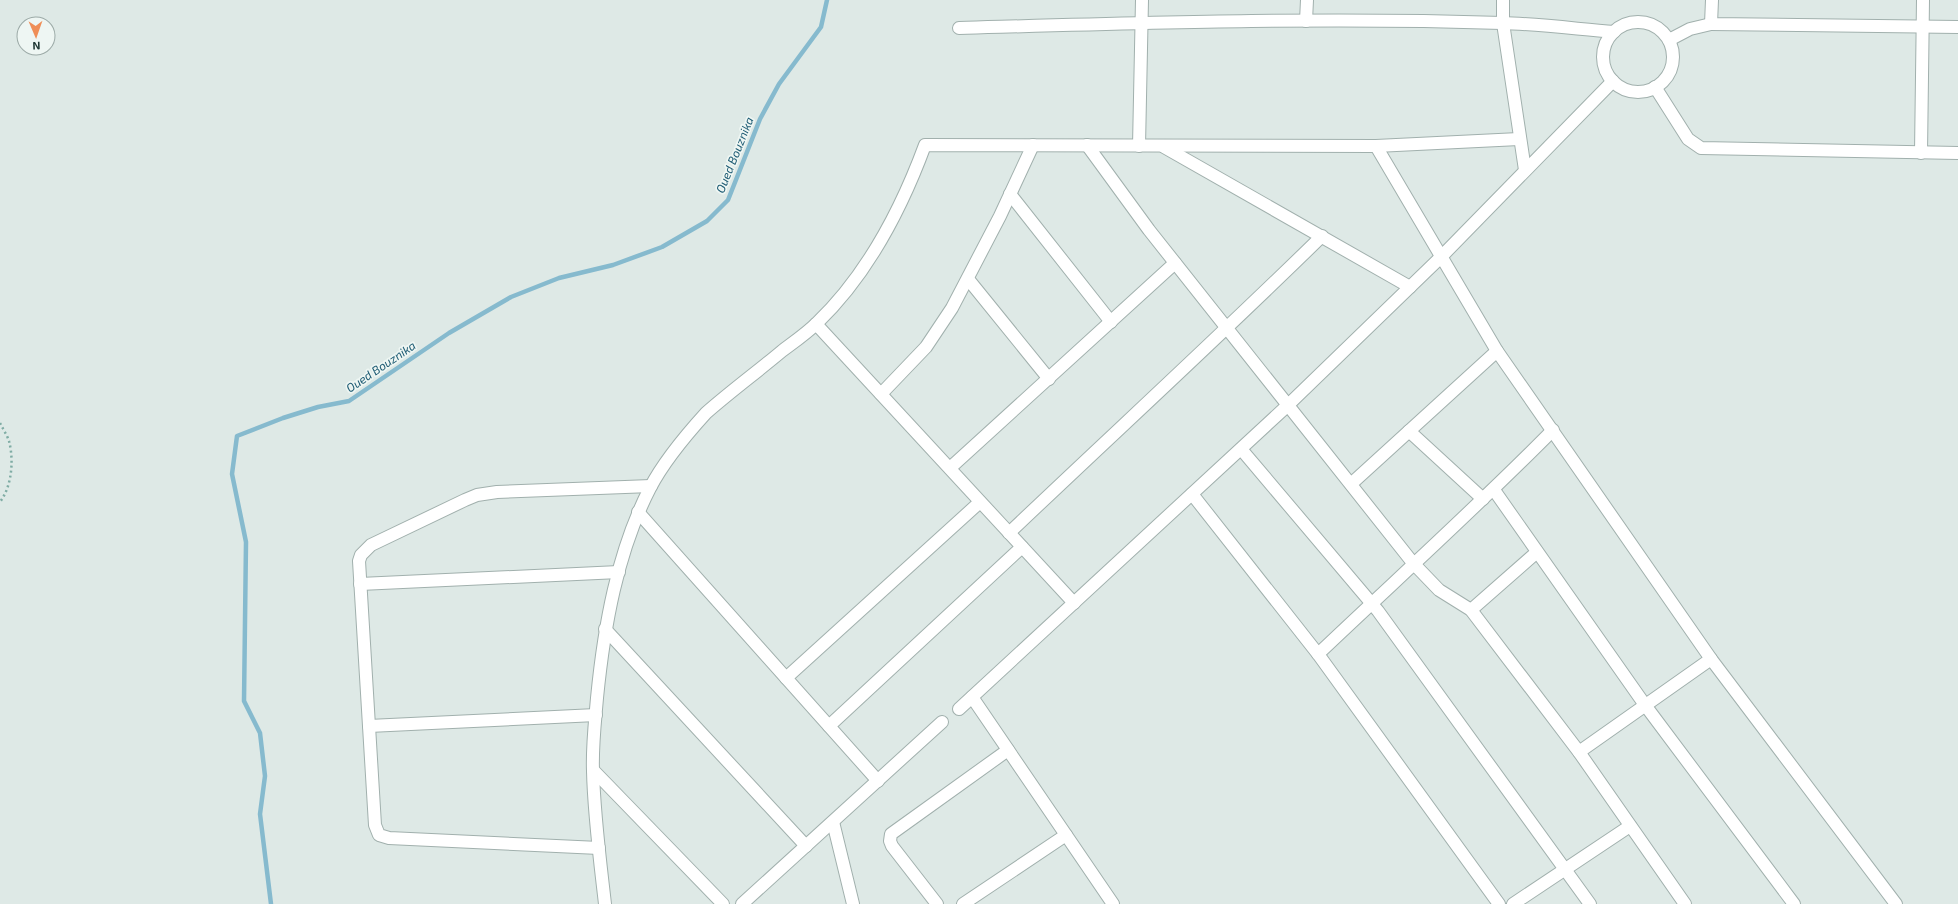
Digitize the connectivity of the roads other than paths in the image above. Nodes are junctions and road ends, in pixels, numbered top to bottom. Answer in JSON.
{"nodes":[{"id":1,"x":1142,"y":0,"type":"edge"},
{"id":2,"x":1307,"y":0,"type":"edge"},
{"id":3,"x":1503,"y":0,"type":"edge"},
{"id":4,"x":1712,"y":0,"type":"edge"},
{"id":5,"x":1923,"y":0,"type":"edge"},
{"id":6,"x":1306,"y":21,"type":"junction"},
{"id":7,"x":1142,"y":23,"type":"junction"},
{"id":8,"x":1503,"y":23,"type":"junction"},
{"id":9,"x":1711,"y":24,"type":"junction"},
{"id":10,"x":1923,"y":26,"type":"junction"},
{"id":11,"x":1958,"y":27,"type":"edge"},
{"id":12,"x":959,"y":28,"type":"dead end"},
{"id":13,"x":1614,"y":32,"type":"junction"},
{"id":14,"x":1669,"y":40,"type":"junction"},
{"id":15,"x":1613,"y":81,"type":"junction"},
{"id":16,"x":1655,"y":88,"type":"junction"},
{"id":17,"x":1519,"y":139,"type":"junction"},
{"id":18,"x":1033,"y":145,"type":"junction"},
{"id":19,"x":1087,"y":146,"type":"junction"},
{"id":20,"x":1139,"y":146,"type":"junction"},
{"id":21,"x":1163,"y":146,"type":"junction"},
{"id":22,"x":1376,"y":146,"type":"junction"},
{"id":23,"x":1921,"y":153,"type":"junction"},
{"id":24,"x":1958,"y":153,"type":"edge"},
{"id":25,"x":1525,"y":170,"type":"junction"},
{"id":26,"x":1010,"y":194,"type":"junction"},
{"id":27,"x":1322,"y":236,"type":"junction"},
{"id":28,"x":1441,"y":257,"type":"junction"},
{"id":29,"x":1175,"y":263,"type":"junction"},
{"id":30,"x":968,"y":278,"type":"junction"},
{"id":31,"x":1410,"y":287,"type":"junction"},
{"id":32,"x":1111,"y":322,"type":"junction"},
{"id":33,"x":816,"y":324,"type":"junction"},
{"id":34,"x":1227,"y":329,"type":"junction"},
{"id":35,"x":1497,"y":351,"type":"junction"},
{"id":36,"x":1049,"y":380,"type":"junction"},
{"id":37,"x":881,"y":394,"type":"junction"},
{"id":38,"x":1287,"y":406,"type":"junction"},
{"id":39,"x":1553,"y":430,"type":"junction"},
{"id":40,"x":1409,"y":431,"type":"junction"},
{"id":41,"x":1241,"y":449,"type":"junction"},
{"id":42,"x":950,"y":468,"type":"junction"},
{"id":43,"x":1351,"y":484,"type":"junction"},
{"id":44,"x":651,"y":486,"type":"junction"},
{"id":45,"x":1494,"y":490,"type":"junction"},
{"id":46,"x":1192,"y":494,"type":"junction"},
{"id":47,"x":1483,"y":499,"type":"junction"},
{"id":48,"x":980,"y":502,"type":"junction"},
{"id":49,"x":638,"y":512,"type":"junction"},
{"id":50,"x":1009,"y":533,"type":"junction"},
{"id":51,"x":1022,"y":547,"type":"junction"},
{"id":52,"x":1537,"y":552,"type":"junction"},
{"id":53,"x":1413,"y":563,"type":"junction"},
{"id":54,"x":619,"y":572,"type":"junction"},
{"id":55,"x":360,"y":584,"type":"junction"},
{"id":56,"x":1074,"y":603,"type":"junction"},
{"id":57,"x":1372,"y":603,"type":"junction"},
{"id":58,"x":1471,"y":610,"type":"junction"},
{"id":59,"x":605,"y":629,"type":"junction"},
{"id":60,"x":1318,"y":654,"type":"junction"},
{"id":61,"x":1711,"y":659,"type":"junction"},
{"id":62,"x":786,"y":678,"type":"junction"},
{"id":63,"x":972,"y":697,"type":"junction"},
{"id":64,"x":1645,"y":705,"type":"junction"},
{"id":65,"x":959,"y":709,"type":"dead end"},
{"id":66,"x":596,"y":716,"type":"junction"},
{"id":67,"x":942,"y":722,"type":"dead end"},
{"id":68,"x":369,"y":726,"type":"junction"},
{"id":69,"x":829,"y":726,"type":"junction"},
{"id":70,"x":1008,"y":750,"type":"junction"},
{"id":71,"x":1580,"y":752,"type":"junction"},
{"id":72,"x":593,"y":770,"type":"junction"},
{"id":73,"x":878,"y":781,"type":"junction"},
{"id":74,"x":833,"y":822,"type":"junction"},
{"id":75,"x":1630,"y":826,"type":"junction"},
{"id":76,"x":1066,"y":835,"type":"junction"},
{"id":77,"x":806,"y":846,"type":"junction"},
{"id":78,"x":599,"y":848,"type":"junction"},
{"id":79,"x":1565,"y":870,"type":"junction"},
{"id":80,"x":605,"y":904,"type":"edge"},
{"id":81,"x":723,"y":904,"type":"edge"},
{"id":82,"x":742,"y":904,"type":"edge"},
{"id":83,"x":854,"y":904,"type":"edge"},
{"id":84,"x":937,"y":904,"type":"edge"},
{"id":85,"x":963,"y":904,"type":"edge"},
{"id":86,"x":1113,"y":904,"type":"edge"},
{"id":87,"x":1499,"y":904,"type":"edge"},
{"id":88,"x":1514,"y":904,"type":"edge"},
{"id":89,"x":1590,"y":904,"type":"edge"},
{"id":90,"x":1685,"y":904,"type":"edge"},
{"id":91,"x":1794,"y":904,"type":"edge"},
{"id":92,"x":1896,"y":904,"type":"edge"}],
"edges":[{"from":1,"to":7,"type":"street"},
{"from":2,"to":6,"type":"street"},
{"from":3,"to":8,"type":"street"},
{"from":4,"to":9,"type":"street"},
{"from":5,"to":10,"type":"street"},
{"from":6,"to":7,"type":"street"},
{"from":6,"to":8,"type":"street"},
{"from":7,"to":12,"type":"street"},
{"from":7,"to":20,"type":"street"},
{"from":8,"to":13,"type":"street"},
{"from":8,"to":17,"type":"street"},
{"from":9,"to":10,"type":"street"},
{"from":9,"to":14,"type":"street"},
{"from":10,"to":11,"type":"street"},
{"from":10,"to":23,"type":"street"},
{"from":13,"to":14,"type":"street"},
{"from":13,"to":15,"type":"street"},
{"from":14,"to":16,"type":"street"},
{"from":15,"to":16,"type":"street"},
{"from":15,"to":25,"type":"street"},
{"from":16,"to":23,"type":"street"},
{"from":17,"to":22,"type":"street"},
{"from":17,"to":25,"type":"street"},
{"from":18,"to":19,"type":"street"},
{"from":18,"to":26,"type":"street"},
{"from":18,"to":33,"type":"street"},
{"from":19,"to":20,"type":"street"},
{"from":19,"to":29,"type":"street"},
{"from":20,"to":21,"type":"street"},
{"from":21,"to":22,"type":"street"},
{"from":21,"to":27,"type":"street"},
{"from":22,"to":28,"type":"street"},
{"from":23,"to":24,"type":"street"},
{"from":25,"to":28,"type":"street"},
{"from":26,"to":30,"type":"street"},
{"from":26,"to":32,"type":"street"},
{"from":27,"to":31,"type":"street"},
{"from":27,"to":34,"type":"street"},
{"from":28,"to":31,"type":"street"},
{"from":28,"to":35,"type":"street"},
{"from":29,"to":32,"type":"street"},
{"from":29,"to":34,"type":"street"},
{"from":30,"to":36,"type":"street"},
{"from":30,"to":37,"type":"street"},
{"from":31,"to":38,"type":"street"},
{"from":32,"to":36,"type":"street"},
{"from":33,"to":37,"type":"street"},
{"from":33,"to":44,"type":"street"},
{"from":34,"to":38,"type":"street"},
{"from":34,"to":50,"type":"street"},
{"from":35,"to":39,"type":"street"},
{"from":35,"to":40,"type":"street"},
{"from":36,"to":42,"type":"street"},
{"from":37,"to":42,"type":"street"},
{"from":38,"to":41,"type":"street"},
{"from":38,"to":43,"type":"street"},
{"from":39,"to":45,"type":"street"},
{"from":39,"to":61,"type":"street"},
{"from":40,"to":43,"type":"street"},
{"from":40,"to":47,"type":"street"},
{"from":41,"to":46,"type":"street"},
{"from":41,"to":57,"type":"street"},
{"from":42,"to":48,"type":"street"},
{"from":43,"to":53,"type":"street"},
{"from":44,"to":49,"type":"street"},
{"from":44,"to":55,"type":"street"},
{"from":45,"to":47,"type":"street"},
{"from":45,"to":52,"type":"street"},
{"from":46,"to":56,"type":"street"},
{"from":46,"to":60,"type":"street"},
{"from":47,"to":53,"type":"street"},
{"from":48,"to":50,"type":"street"},
{"from":48,"to":62,"type":"street"},
{"from":49,"to":54,"type":"street"},
{"from":49,"to":62,"type":"street"},
{"from":50,"to":51,"type":"street"},
{"from":51,"to":56,"type":"street"},
{"from":51,"to":69,"type":"street"},
{"from":52,"to":58,"type":"street"},
{"from":52,"to":64,"type":"street"},
{"from":53,"to":57,"type":"street"},
{"from":53,"to":58,"type":"street"},
{"from":54,"to":55,"type":"street"},
{"from":54,"to":59,"type":"street"},
{"from":55,"to":68,"type":"street"},
{"from":56,"to":63,"type":"street"},
{"from":57,"to":60,"type":"street"},
{"from":57,"to":79,"type":"street"},
{"from":58,"to":71,"type":"street"},
{"from":59,"to":66,"type":"street"},
{"from":59,"to":77,"type":"street"},
{"from":60,"to":87,"type":"street"},
{"from":61,"to":64,"type":"street"},
{"from":61,"to":92,"type":"street"},
{"from":62,"to":69,"type":"street"},
{"from":63,"to":65,"type":"street"},
{"from":63,"to":70,"type":"street"},
{"from":64,"to":71,"type":"street"},
{"from":64,"to":91,"type":"street"},
{"from":66,"to":68,"type":"street"},
{"from":66,"to":72,"type":"street"},
{"from":67,"to":73,"type":"street"},
{"from":68,"to":78,"type":"street"},
{"from":69,"to":73,"type":"street"},
{"from":70,"to":76,"type":"street"},
{"from":70,"to":84,"type":"street"},
{"from":71,"to":75,"type":"street"},
{"from":72,"to":78,"type":"street"},
{"from":72,"to":81,"type":"street"},
{"from":73,"to":74,"type":"street"},
{"from":74,"to":77,"type":"street"},
{"from":74,"to":83,"type":"street"},
{"from":75,"to":79,"type":"street"},
{"from":75,"to":90,"type":"street"},
{"from":76,"to":85,"type":"street"},
{"from":76,"to":86,"type":"street"},
{"from":77,"to":82,"type":"street"},
{"from":78,"to":80,"type":"street"},
{"from":79,"to":88,"type":"street"},
{"from":79,"to":89,"type":"street"}]}
